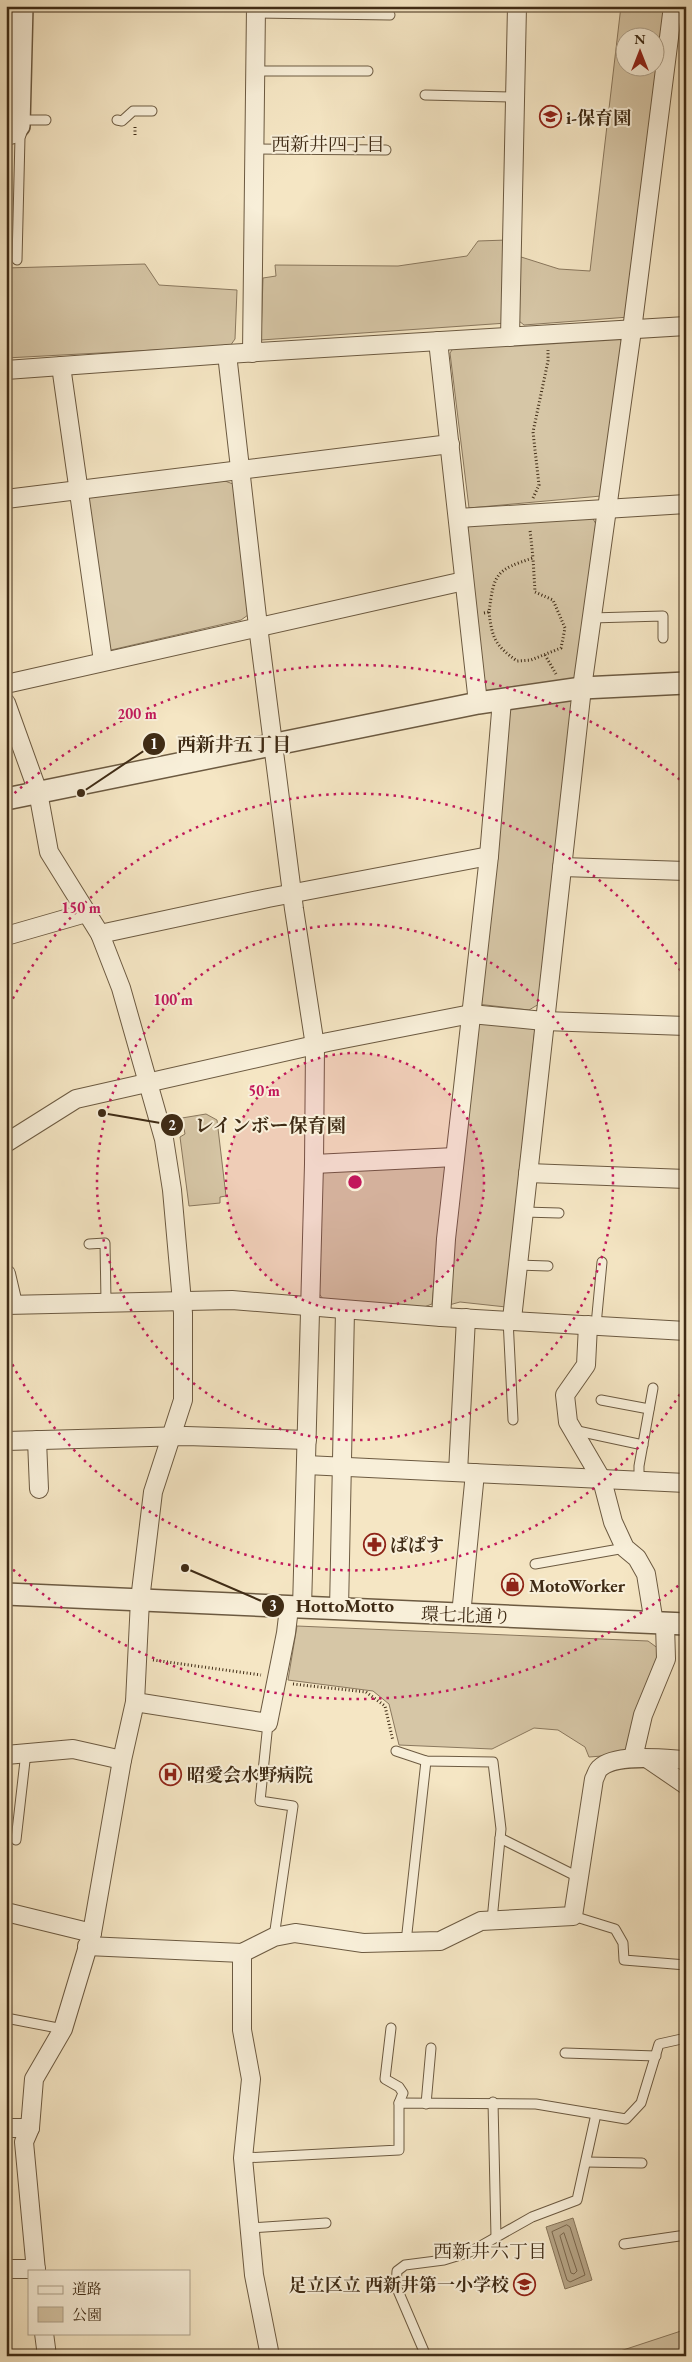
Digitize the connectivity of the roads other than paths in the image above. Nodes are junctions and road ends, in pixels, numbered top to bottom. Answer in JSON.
{"nodes":[{"id":1,"x":22,"y":6,"type":"edge"},
{"id":2,"x":517,"y":6,"type":"edge"},
{"id":3,"x":673,"y":6,"type":"edge"},
{"id":4,"x":256,"y":9,"type":"edge"},
{"id":5,"x":390,"y":15,"type":"dead end"},
{"id":6,"x":256,"y":70,"type":"junction"},
{"id":7,"x":368,"y":71,"type":"dead end"},
{"id":8,"x":425,"y":95,"type":"dead end"},
{"id":9,"x":515,"y":97,"type":"junction"},
{"id":10,"x":152,"y":111,"type":"dead end"},
{"id":11,"x":46,"y":120,"type":"dead end"},
{"id":12,"x":117,"y":120,"type":"dead end"},
{"id":13,"x":15,"y":129,"type":"edge"},
{"id":14,"x":255,"y":149,"type":"junction"},
{"id":15,"x":386,"y":150,"type":"dead end"},
{"id":16,"x":6,"y":230,"type":"edge"},
{"id":17,"x":17,"y":230,"type":"junction"},
{"id":18,"x":17,"y":260,"type":"dead end"},
{"id":19,"x":686,"y":326,"type":"edge"},
{"id":20,"x":632,"y":330,"type":"junction"},
{"id":21,"x":510,"y":337,"type":"junction"},
{"id":22,"x":438,"y":341,"type":"junction"},
{"id":23,"x":252,"y":353,"type":"junction"},
{"id":24,"x":227,"y":354,"type":"junction"},
{"id":25,"x":61,"y":366,"type":"junction"},
{"id":26,"x":6,"y":370,"type":"edge"},
{"id":27,"x":450,"y":444,"type":"junction"},
{"id":28,"x":240,"y":470,"type":"junction"},
{"id":29,"x":78,"y":490,"type":"junction"},
{"id":30,"x":6,"y":498,"type":"edge"},
{"id":31,"x":686,"y":504,"type":"edge"},
{"id":32,"x":607,"y":509,"type":"junction"},
{"id":33,"x":458,"y":518,"type":"junction"},
{"id":34,"x":464,"y":581,"type":"junction"},
{"id":35,"x":591,"y":618,"type":"junction"},
{"id":36,"x":258,"y":626,"type":"junction"},
{"id":37,"x":664,"y":638,"type":"dead end"},
{"id":38,"x":103,"y":661,"type":"junction"},
{"id":39,"x":686,"y":683,"type":"edge"},
{"id":40,"x":6,"y":684,"type":"edge"},
{"id":41,"x":582,"y":688,"type":"junction"},
{"id":42,"x":502,"y":700,"type":"junction"},
{"id":43,"x":6,"y":703,"type":"edge"},
{"id":44,"x":478,"y":703,"type":"junction"},
{"id":45,"x":274,"y":744,"type":"junction"},
{"id":46,"x":38,"y":792,"type":"junction"},
{"id":47,"x":6,"y":798,"type":"edge"},
{"id":48,"x":489,"y":856,"type":"junction"},
{"id":49,"x":562,"y":867,"type":"junction"},
{"id":50,"x":686,"y":871,"type":"edge"},
{"id":51,"x":292,"y":894,"type":"junction"},
{"id":52,"x":86,"y":913,"type":"junction"},
{"id":53,"x":100,"y":934,"type":"junction"},
{"id":54,"x":6,"y":936,"type":"edge"},
{"id":55,"x":470,"y":1014,"type":"junction"},
{"id":56,"x":544,"y":1021,"type":"junction"},
{"id":57,"x":686,"y":1026,"type":"edge"},
{"id":58,"x":315,"y":1046,"type":"junction"},
{"id":59,"x":147,"y":1083,"type":"junction"},
{"id":60,"x":6,"y":1144,"type":"edge"},
{"id":61,"x":455,"y":1157,"type":"junction"},
{"id":62,"x":314,"y":1164,"type":"junction"},
{"id":63,"x":528,"y":1173,"type":"junction"},
{"id":64,"x":686,"y":1179,"type":"edge"},
{"id":65,"x":524,"y":1212,"type":"junction"},
{"id":66,"x":559,"y":1213,"type":"dead end"},
{"id":67,"x":89,"y":1244,"type":"dead end"},
{"id":68,"x":602,"y":1262,"type":"dead end"},
{"id":69,"x":518,"y":1265,"type":"junction"},
{"id":70,"x":548,"y":1266,"type":"dead end"},
{"id":71,"x":6,"y":1274,"type":"edge"},
{"id":72,"x":182,"y":1299,"type":"junction"},
{"id":73,"x":106,"y":1301,"type":"junction"},
{"id":74,"x":9,"y":1304,"type":"edge"},
{"id":75,"x":310,"y":1306,"type":"junction"},
{"id":76,"x":345,"y":1310,"type":"junction"},
{"id":77,"x":441,"y":1316,"type":"junction"},
{"id":78,"x":466,"y":1318,"type":"junction"},
{"id":79,"x":510,"y":1319,"type":"junction"},
{"id":80,"x":592,"y":1325,"type":"junction"},
{"id":81,"x":686,"y":1331,"type":"edge"},
{"id":82,"x":654,"y":1388,"type":"dead end"},
{"id":83,"x":601,"y":1400,"type":"dead end"},
{"id":84,"x":650,"y":1409,"type":"junction"},
{"id":85,"x":513,"y":1420,"type":"dead end"},
{"id":86,"x":572,"y":1430,"type":"junction"},
{"id":87,"x":170,"y":1436,"type":"junction"},
{"id":88,"x":37,"y":1440,"type":"junction"},
{"id":89,"x":306,"y":1440,"type":"junction"},
{"id":90,"x":6,"y":1441,"type":"edge"},
{"id":91,"x":643,"y":1445,"type":"junction"},
{"id":92,"x":306,"y":1465,"type":"junction"},
{"id":93,"x":342,"y":1468,"type":"junction"},
{"id":94,"x":466,"y":1472,"type":"junction"},
{"id":95,"x":602,"y":1480,"type":"junction"},
{"id":96,"x":639,"y":1480,"type":"junction"},
{"id":97,"x":686,"y":1483,"type":"edge"},
{"id":98,"x":39,"y":1488,"type":"dead end"},
{"id":99,"x":625,"y":1548,"type":"junction"},
{"id":100,"x":535,"y":1564,"type":"dead end"},
{"id":101,"x":6,"y":1594,"type":"edge"},
{"id":102,"x":140,"y":1600,"type":"junction"},
{"id":103,"x":295,"y":1608,"type":"junction"},
{"id":104,"x":340,"y":1610,"type":"junction"},
{"id":105,"x":461,"y":1615,"type":"junction"},
{"id":106,"x":668,"y":1624,"type":"edge"},
{"id":107,"x":135,"y":1702,"type":"junction"},
{"id":108,"x":268,"y":1723,"type":"junction"},
{"id":109,"x":396,"y":1751,"type":"dead end"},
{"id":110,"x":26,"y":1752,"type":"junction"},
{"id":111,"x":6,"y":1755,"type":"edge"},
{"id":112,"x":640,"y":1759,"type":"junction"},
{"id":113,"x":122,"y":1760,"type":"junction"},
{"id":114,"x":686,"y":1760,"type":"edge"},
{"id":115,"x":426,"y":1762,"type":"junction"},
{"id":116,"x":686,"y":1785,"type":"edge"},
{"id":117,"x":500,"y":1838,"type":"junction"},
{"id":118,"x":16,"y":1840,"type":"dead end"},
{"id":119,"x":580,"y":1878,"type":"junction"},
{"id":120,"x":6,"y":1912,"type":"edge"},
{"id":121,"x":573,"y":1916,"type":"junction"},
{"id":122,"x":492,"y":1920,"type":"junction"},
{"id":123,"x":274,"y":1937,"type":"junction"},
{"id":124,"x":90,"y":1940,"type":"junction"},
{"id":125,"x":406,"y":1942,"type":"junction"},
{"id":126,"x":242,"y":1953,"type":"junction"},
{"id":127,"x":686,"y":1965,"type":"edge"},
{"id":128,"x":6,"y":2018,"type":"edge"},
{"id":129,"x":391,"y":2028,"type":"dead end"},
{"id":130,"x":63,"y":2029,"type":"junction"},
{"id":131,"x":686,"y":2038,"type":"edge"},
{"id":132,"x":431,"y":2048,"type":"dead end"},
{"id":133,"x":565,"y":2053,"type":"dead end"},
{"id":134,"x":656,"y":2056,"type":"junction"},
{"id":135,"x":493,"y":2102,"type":"junction"},
{"id":136,"x":399,"y":2103,"type":"junction"},
{"id":137,"x":426,"y":2104,"type":"junction"},
{"id":138,"x":596,"y":2114,"type":"junction"},
{"id":139,"x":6,"y":2128,"type":"edge"},
{"id":140,"x":30,"y":2128,"type":"junction"},
{"id":141,"x":243,"y":2158,"type":"junction"},
{"id":142,"x":586,"y":2162,"type":"junction"},
{"id":143,"x":642,"y":2163,"type":"dead end"},
{"id":144,"x":326,"y":2222,"type":"dead end"},
{"id":145,"x":250,"y":2228,"type":"junction"},
{"id":146,"x":686,"y":2235,"type":"edge"},
{"id":147,"x":496,"y":2237,"type":"junction"},
{"id":148,"x":624,"y":2244,"type":"dead end"},
{"id":149,"x":6,"y":2269,"type":"edge"},
{"id":150,"x":36,"y":2270,"type":"edge"},
{"id":151,"x":44,"y":2334,"type":"edge"},
{"id":152,"x":47,"y":2356,"type":"edge"},
{"id":153,"x":270,"y":2356,"type":"edge"},
{"id":154,"x":426,"y":2356,"type":"edge"}],
"edges":[{"from":1,"to":13,"type":"street"},
{"from":2,"to":9,"type":"street"},
{"from":3,"to":20,"type":"street"},
{"from":4,"to":5,"type":"lane"},
{"from":4,"to":6,"type":"street"},
{"from":6,"to":7,"type":"lane"},
{"from":6,"to":14,"type":"street"},
{"from":8,"to":9,"type":"lane"},
{"from":9,"to":21,"type":"street"},
{"from":10,"to":12,"type":"lane"},
{"from":11,"to":13,"type":"lane"},
{"from":13,"to":17,"type":"lane"},
{"from":14,"to":15,"type":"lane"},
{"from":14,"to":23,"type":"street"},
{"from":16,"to":17,"type":"lane"},
{"from":17,"to":18,"type":"lane"},
{"from":19,"to":20,"type":"street"},
{"from":20,"to":21,"type":"street"},
{"from":20,"to":32,"type":"street"},
{"from":21,"to":22,"type":"street"},
{"from":22,"to":23,"type":"street"},
{"from":22,"to":27,"type":"street"},
{"from":23,"to":24,"type":"street"},
{"from":24,"to":25,"type":"street"},
{"from":24,"to":28,"type":"street"},
{"from":25,"to":26,"type":"street"},
{"from":25,"to":29,"type":"street"},
{"from":27,"to":28,"type":"street"},
{"from":27,"to":33,"type":"street"},
{"from":28,"to":29,"type":"street"},
{"from":28,"to":36,"type":"street"},
{"from":29,"to":30,"type":"street"},
{"from":29,"to":38,"type":"street"},
{"from":31,"to":32,"type":"street"},
{"from":32,"to":33,"type":"street"},
{"from":32,"to":35,"type":"street"},
{"from":33,"to":34,"type":"street"},
{"from":34,"to":36,"type":"street"},
{"from":34,"to":44,"type":"street"},
{"from":35,"to":37,"type":"lane"},
{"from":35,"to":41,"type":"street"},
{"from":36,"to":38,"type":"street"},
{"from":36,"to":45,"type":"street"},
{"from":38,"to":40,"type":"street"},
{"from":39,"to":41,"type":"street"},
{"from":41,"to":42,"type":"street"},
{"from":41,"to":49,"type":"street"},
{"from":42,"to":44,"type":"street"},
{"from":42,"to":48,"type":"street"},
{"from":43,"to":46,"type":"street"},
{"from":44,"to":45,"type":"street"},
{"from":45,"to":46,"type":"street"},
{"from":45,"to":51,"type":"street"},
{"from":46,"to":47,"type":"street"},
{"from":46,"to":52,"type":"street"},
{"from":48,"to":51,"type":"street"},
{"from":48,"to":55,"type":"street"},
{"from":49,"to":50,"type":"street"},
{"from":49,"to":56,"type":"street"},
{"from":51,"to":53,"type":"street"},
{"from":51,"to":58,"type":"street"},
{"from":52,"to":53,"type":"street"},
{"from":52,"to":54,"type":"street"},
{"from":53,"to":59,"type":"street"},
{"from":55,"to":56,"type":"street"},
{"from":55,"to":58,"type":"street"},
{"from":55,"to":61,"type":"street"},
{"from":56,"to":57,"type":"street"},
{"from":56,"to":63,"type":"street"},
{"from":58,"to":59,"type":"street"},
{"from":58,"to":62,"type":"street"},
{"from":59,"to":60,"type":"street"},
{"from":59,"to":72,"type":"street"},
{"from":61,"to":62,"type":"street"},
{"from":61,"to":77,"type":"street"},
{"from":62,"to":75,"type":"street"},
{"from":63,"to":64,"type":"street"},
{"from":63,"to":65,"type":"street"},
{"from":65,"to":66,"type":"lane"},
{"from":65,"to":69,"type":"street"},
{"from":67,"to":73,"type":"lane"},
{"from":68,"to":80,"type":"lane"},
{"from":69,"to":70,"type":"lane"},
{"from":69,"to":79,"type":"street"},
{"from":71,"to":74,"type":"street"},
{"from":72,"to":73,"type":"street"},
{"from":72,"to":75,"type":"street"},
{"from":72,"to":87,"type":"street"},
{"from":73,"to":74,"type":"street"},
{"from":75,"to":76,"type":"street"},
{"from":75,"to":89,"type":"street"},
{"from":76,"to":77,"type":"street"},
{"from":76,"to":93,"type":"street"},
{"from":77,"to":78,"type":"street"},
{"from":78,"to":79,"type":"street"},
{"from":78,"to":94,"type":"street"},
{"from":79,"to":80,"type":"street"},
{"from":79,"to":85,"type":"lane"},
{"from":80,"to":81,"type":"street"},
{"from":80,"to":86,"type":"street"},
{"from":82,"to":84,"type":"lane"},
{"from":83,"to":84,"type":"lane"},
{"from":84,"to":91,"type":"lane"},
{"from":86,"to":91,"type":"lane"},
{"from":86,"to":95,"type":"street"},
{"from":87,"to":88,"type":"street"},
{"from":87,"to":89,"type":"street"},
{"from":87,"to":102,"type":"street"},
{"from":88,"to":90,"type":"street"},
{"from":88,"to":98,"type":"street"},
{"from":89,"to":92,"type":"street"},
{"from":91,"to":96,"type":"lane"},
{"from":92,"to":93,"type":"street"},
{"from":92,"to":103,"type":"street"},
{"from":93,"to":94,"type":"street"},
{"from":93,"to":104,"type":"street"},
{"from":94,"to":95,"type":"street"},
{"from":94,"to":105,"type":"street"},
{"from":95,"to":96,"type":"street"},
{"from":95,"to":99,"type":"street"},
{"from":96,"to":97,"type":"street"},
{"from":99,"to":100,"type":"lane"},
{"from":99,"to":106,"type":"street"},
{"from":101,"to":102,"type":"street","name":"環七北通り"},
{"from":102,"to":103,"type":"street","name":"環七北通り"},
{"from":102,"to":107,"type":"street"},
{"from":103,"to":104,"type":"street","name":"環七北通り"},
{"from":103,"to":108,"type":"street"},
{"from":104,"to":105,"type":"street","name":"環七北通り"},
{"from":105,"to":106,"type":"street","name":"環七北通り"},
{"from":106,"to":112,"type":"street"},
{"from":107,"to":108,"type":"street"},
{"from":107,"to":113,"type":"street"},
{"from":108,"to":123,"type":"lane"},
{"from":109,"to":115,"type":"lane"},
{"from":110,"to":111,"type":"street"},
{"from":110,"to":113,"type":"street"},
{"from":110,"to":118,"type":"lane"},
{"from":112,"to":114,"type":"street"},
{"from":112,"to":116,"type":"street"},
{"from":112,"to":119,"type":"street"},
{"from":113,"to":124,"type":"street"},
{"from":115,"to":117,"type":"lane"},
{"from":115,"to":125,"type":"lane"},
{"from":117,"to":119,"type":"lane"},
{"from":117,"to":122,"type":"lane"},
{"from":119,"to":121,"type":"street"},
{"from":120,"to":124,"type":"street"},
{"from":121,"to":122,"type":"street"},
{"from":121,"to":127,"type":"lane"},
{"from":122,"to":125,"type":"street"},
{"from":123,"to":125,"type":"street"},
{"from":123,"to":126,"type":"street"},
{"from":124,"to":126,"type":"street"},
{"from":124,"to":130,"type":"street"},
{"from":126,"to":141,"type":"street"},
{"from":128,"to":130,"type":"lane"},
{"from":129,"to":136,"type":"lane"},
{"from":130,"to":140,"type":"street"},
{"from":131,"to":134,"type":"lane"},
{"from":132,"to":137,"type":"lane"},
{"from":133,"to":134,"type":"lane"},
{"from":134,"to":138,"type":"lane"},
{"from":135,"to":137,"type":"lane"},
{"from":135,"to":138,"type":"lane"},
{"from":135,"to":147,"type":"lane"},
{"from":136,"to":137,"type":"lane"},
{"from":136,"to":141,"type":"lane"},
{"from":138,"to":142,"type":"lane"},
{"from":139,"to":140,"type":"street"},
{"from":140,"to":150,"type":"street"},
{"from":141,"to":145,"type":"street"},
{"from":142,"to":143,"type":"lane"},
{"from":142,"to":147,"type":"lane"},
{"from":144,"to":145,"type":"lane"},
{"from":145,"to":153,"type":"street"},
{"from":146,"to":148,"type":"lane"},
{"from":147,"to":154,"type":"lane"},
{"from":149,"to":150,"type":"street"},
{"from":151,"to":152,"type":"street"}]}
